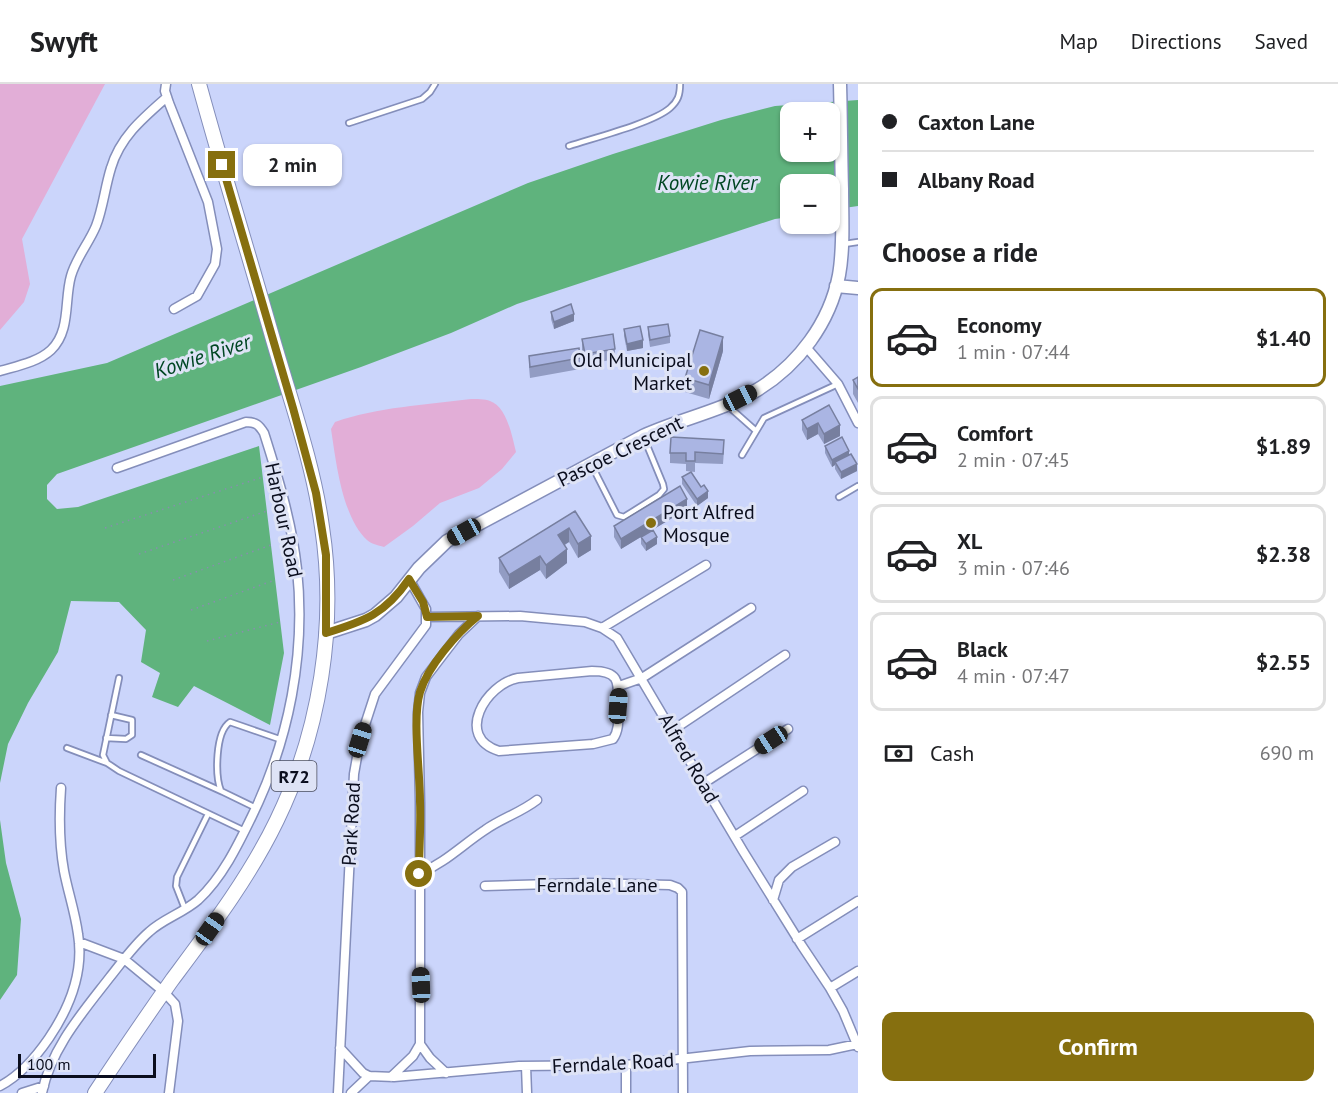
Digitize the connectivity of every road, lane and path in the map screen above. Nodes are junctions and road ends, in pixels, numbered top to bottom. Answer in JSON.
{"nodes":[{"id":1,"x":166,"y":84,"type":"edge"},
{"id":2,"x":199,"y":84,"type":"edge"},
{"id":3,"x":435,"y":84,"type":"edge"},
{"id":4,"x":680,"y":84,"type":"edge"},
{"id":5,"x":840,"y":85,"type":"edge"},
{"id":6,"x":167,"y":97,"type":"junction"},
{"id":7,"x":349,"y":123,"type":"dead end"},
{"id":8,"x":569,"y":146,"type":"dead end"},
{"id":9,"x":858,"y":242,"type":"edge"},
{"id":10,"x":842,"y":244,"type":"junction"},
{"id":11,"x":836,"y":286,"type":"junction"},
{"id":12,"x":858,"y":288,"type":"edge"},
{"id":13,"x":174,"y":309,"type":"dead end"},
{"id":14,"x":806,"y":347,"type":"junction"},
{"id":15,"x":0,"y":371,"type":"edge"},
{"id":16,"x":838,"y":384,"type":"junction"},
{"id":17,"x":726,"y":404,"type":"junction"},
{"id":18,"x":858,"y":423,"type":"edge"},
{"id":19,"x":755,"y":430,"type":"junction"},
{"id":20,"x":643,"y":436,"type":"junction"},
{"id":21,"x":742,"y":455,"type":"dead end"},
{"id":22,"x":591,"y":463,"type":"junction"},
{"id":23,"x":117,"y":468,"type":"dead end"},
{"id":24,"x":263,"y":477,"type":"dead end"},
{"id":25,"x":858,"y":486,"type":"edge"},
{"id":26,"x":839,"y":497,"type":"dead end"},
{"id":27,"x":267,"y":511,"type":"dead end"},
{"id":28,"x":105,"y":528,"type":"dead end"},
{"id":29,"x":271,"y":545,"type":"dead end"},
{"id":30,"x":139,"y":554,"type":"dead end"},
{"id":31,"x":706,"y":565,"type":"dead end"},
{"id":32,"x":409,"y":579,"type":"junction"},
{"id":33,"x":173,"y":580,"type":"dead end"},
{"id":34,"x":275,"y":580,"type":"dead end"},
{"id":35,"x":751,"y":608,"type":"dead end"},
{"id":36,"x":191,"y":610,"type":"dead end"},
{"id":37,"x":478,"y":616,"type":"junction"},
{"id":38,"x":427,"y":617,"type":"junction"},
{"id":39,"x":280,"y":622,"type":"dead end"},
{"id":40,"x":602,"y":627,"type":"junction"},
{"id":41,"x":326,"y":633,"type":"junction"},
{"id":42,"x":207,"y":641,"type":"dead end"},
{"id":43,"x":785,"y":655,"type":"dead end"},
{"id":44,"x":119,"y":678,"type":"dead end"},
{"id":45,"x":642,"y":678,"type":"junction"},
{"id":46,"x":619,"y":686,"type":"junction"},
{"id":47,"x":111,"y":715,"type":"junction"},
{"id":48,"x":788,"y":729,"type":"dead end"},
{"id":49,"x":673,"y":730,"type":"junction"},
{"id":50,"x":106,"y":738,"type":"junction"},
{"id":51,"x":282,"y":740,"type":"junction"},
{"id":52,"x":67,"y":748,"type":"dead end"},
{"id":53,"x":141,"y":755,"type":"dead end"},
{"id":54,"x":107,"y":764,"type":"junction"},
{"id":55,"x":704,"y":783,"type":"junction"},
{"id":56,"x":61,"y":788,"type":"dead end"},
{"id":57,"x":221,"y":791,"type":"junction"},
{"id":58,"x":803,"y":791,"type":"dead end"},
{"id":59,"x":537,"y":800,"type":"dead end"},
{"id":60,"x":256,"y":808,"type":"junction"},
{"id":61,"x":208,"y":814,"type":"junction"},
{"id":62,"x":245,"y":831,"type":"junction"},
{"id":63,"x":735,"y":836,"type":"junction"},
{"id":64,"x":835,"y":842,"type":"dead end"},
{"id":65,"x":419,"y":874,"type":"junction"},
{"id":66,"x":486,"y":886,"type":"dead end"},
{"id":67,"x":773,"y":900,"type":"junction"},
{"id":68,"x":858,"y":901,"type":"edge"},
{"id":69,"x":185,"y":909,"type":"junction"},
{"id":70,"x":797,"y":939,"type":"junction"},
{"id":71,"x":79,"y":942,"type":"junction"},
{"id":72,"x":124,"y":960,"type":"junction"},
{"id":73,"x":858,"y":971,"type":"edge"},
{"id":74,"x":830,"y":988,"type":"junction"},
{"id":75,"x":164,"y":992,"type":"junction"},
{"id":76,"x":420,"y":1044,"type":"junction"},
{"id":77,"x":858,"y":1045,"type":"edge"},
{"id":78,"x":340,"y":1048,"type":"junction"},
{"id":79,"x":683,"y":1060,"type":"junction"},
{"id":80,"x":626,"y":1065,"type":"junction"},
{"id":81,"x":526,"y":1066,"type":"junction"},
{"id":82,"x":446,"y":1072,"type":"junction"},
{"id":83,"x":369,"y":1076,"type":"junction"},
{"id":84,"x":391,"y":1077,"type":"junction"},
{"id":85,"x":0,"y":1086,"type":"edge"},
{"id":86,"x":43,"y":1089,"type":"edge"},
{"id":87,"x":22,"y":1093,"type":"edge"},
{"id":88,"x":95,"y":1093,"type":"edge"},
{"id":89,"x":170,"y":1093,"type":"edge"},
{"id":90,"x":338,"y":1093,"type":"edge"},
{"id":91,"x":351,"y":1093,"type":"edge"},
{"id":92,"x":527,"y":1093,"type":"edge"},
{"id":93,"x":626,"y":1093,"type":"edge"},
{"id":94,"x":683,"y":1093,"type":"edge"}],
"edges":[{"from":1,"to":6,"type":"street"},
{"from":2,"to":41,"type":"main road","number":"R72"},
{"from":3,"to":7,"type":"lane"},
{"from":4,"to":8,"type":"lane"},
{"from":5,"to":10,"type":"street","name":"Pascoe Crescent"},
{"from":6,"to":13,"type":"street"},
{"from":6,"to":15,"type":"street"},
{"from":9,"to":10,"type":"lane"},
{"from":10,"to":11,"type":"street","name":"Pascoe Crescent"},
{"from":11,"to":12,"type":"street"},
{"from":11,"to":14,"type":"street","name":"Pascoe Crescent"},
{"from":14,"to":16,"type":"street"},
{"from":14,"to":17,"type":"street","name":"Pascoe Crescent"},
{"from":16,"to":18,"type":"street"},
{"from":16,"to":19,"type":"lane"},
{"from":17,"to":19,"type":"lane"},
{"from":17,"to":20,"type":"street","name":"Pascoe Crescent"},
{"from":19,"to":21,"type":"lane"},
{"from":20,"to":22,"type":"street","name":"Pascoe Crescent"},
{"from":20,"to":22,"type":"lane"},
{"from":22,"to":32,"type":"street","name":"Pascoe Crescent"},
{"from":23,"to":51,"type":"street","name":"Harbour Road"},
{"from":24,"to":28,"type":"path"},
{"from":25,"to":26,"type":"lane"},
{"from":27,"to":30,"type":"path"},
{"from":29,"to":33,"type":"path"},
{"from":31,"to":40,"type":"street"},
{"from":32,"to":38,"type":"street"},
{"from":32,"to":41,"type":"street","name":"Pascoe Crescent"},
{"from":34,"to":36,"type":"path"},
{"from":35,"to":45,"type":"street"},
{"from":37,"to":38,"type":"street"},
{"from":37,"to":40,"type":"street"},
{"from":37,"to":65,"type":"street"},
{"from":38,"to":78,"type":"street","name":"Park Road"},
{"from":39,"to":42,"type":"path"},
{"from":40,"to":45,"type":"street","name":"Alfred Road"},
{"from":41,"to":75,"type":"main road","number":"R72"},
{"from":43,"to":49,"type":"street"},
{"from":44,"to":47,"type":"lane"},
{"from":45,"to":46,"type":"street"},
{"from":45,"to":49,"type":"street","name":"Alfred Road"},
{"from":46,"to":46,"type":"street"},
{"from":47,"to":50,"type":"lane"},
{"from":47,"to":50,"type":"lane"},
{"from":48,"to":55,"type":"street"},
{"from":49,"to":55,"type":"street","name":"Alfred Road"},
{"from":50,"to":54,"type":"lane"},
{"from":51,"to":57,"type":"lane"},
{"from":51,"to":60,"type":"street","name":"Harbour Road"},
{"from":52,"to":54,"type":"lane"},
{"from":53,"to":57,"type":"lane"},
{"from":54,"to":61,"type":"lane"},
{"from":55,"to":63,"type":"street","name":"Alfred Road"},
{"from":56,"to":71,"type":"street"},
{"from":57,"to":60,"type":"lane"},
{"from":58,"to":63,"type":"street"},
{"from":59,"to":65,"type":"street"},
{"from":60,"to":62,"type":"street","name":"Harbour Road"},
{"from":61,"to":62,"type":"lane"},
{"from":61,"to":69,"type":"lane"},
{"from":62,"to":69,"type":"street","name":"Harbour Road"},
{"from":63,"to":67,"type":"street","name":"Alfred Road"},
{"from":64,"to":67,"type":"street"},
{"from":65,"to":76,"type":"street"},
{"from":66,"to":79,"type":"street","name":"Ferndale Lane"},
{"from":67,"to":70,"type":"street","name":"Alfred Road"},
{"from":68,"to":70,"type":"street"},
{"from":69,"to":72,"type":"street","name":"Harbour Road"},
{"from":70,"to":74,"type":"street","name":"Alfred Road"},
{"from":71,"to":72,"type":"street"},
{"from":71,"to":85,"type":"street"},
{"from":72,"to":75,"type":"street"},
{"from":72,"to":86,"type":"street","name":"Harbour Road"},
{"from":73,"to":74,"type":"street"},
{"from":74,"to":77,"type":"street","name":"Alfred Road"},
{"from":75,"to":88,"type":"main road","number":"R72"},
{"from":75,"to":89,"type":"street"},
{"from":76,"to":82,"type":"street"},
{"from":76,"to":84,"type":"street"},
{"from":77,"to":79,"type":"street","name":"Ferndale Road"},
{"from":78,"to":83,"type":"street"},
{"from":78,"to":90,"type":"street","name":"Park Road"},
{"from":79,"to":80,"type":"street","name":"Ferndale Road"},
{"from":79,"to":94,"type":"street"},
{"from":80,"to":81,"type":"street","name":"Ferndale Road"},
{"from":80,"to":93,"type":"street"},
{"from":81,"to":82,"type":"street","name":"Ferndale Road"},
{"from":81,"to":92,"type":"street"},
{"from":82,"to":84,"type":"street","name":"Ferndale Road"},
{"from":83,"to":84,"type":"street","name":"Ferndale Road"},
{"from":83,"to":91,"type":"street"},
{"from":86,"to":87,"type":"street"}]}
